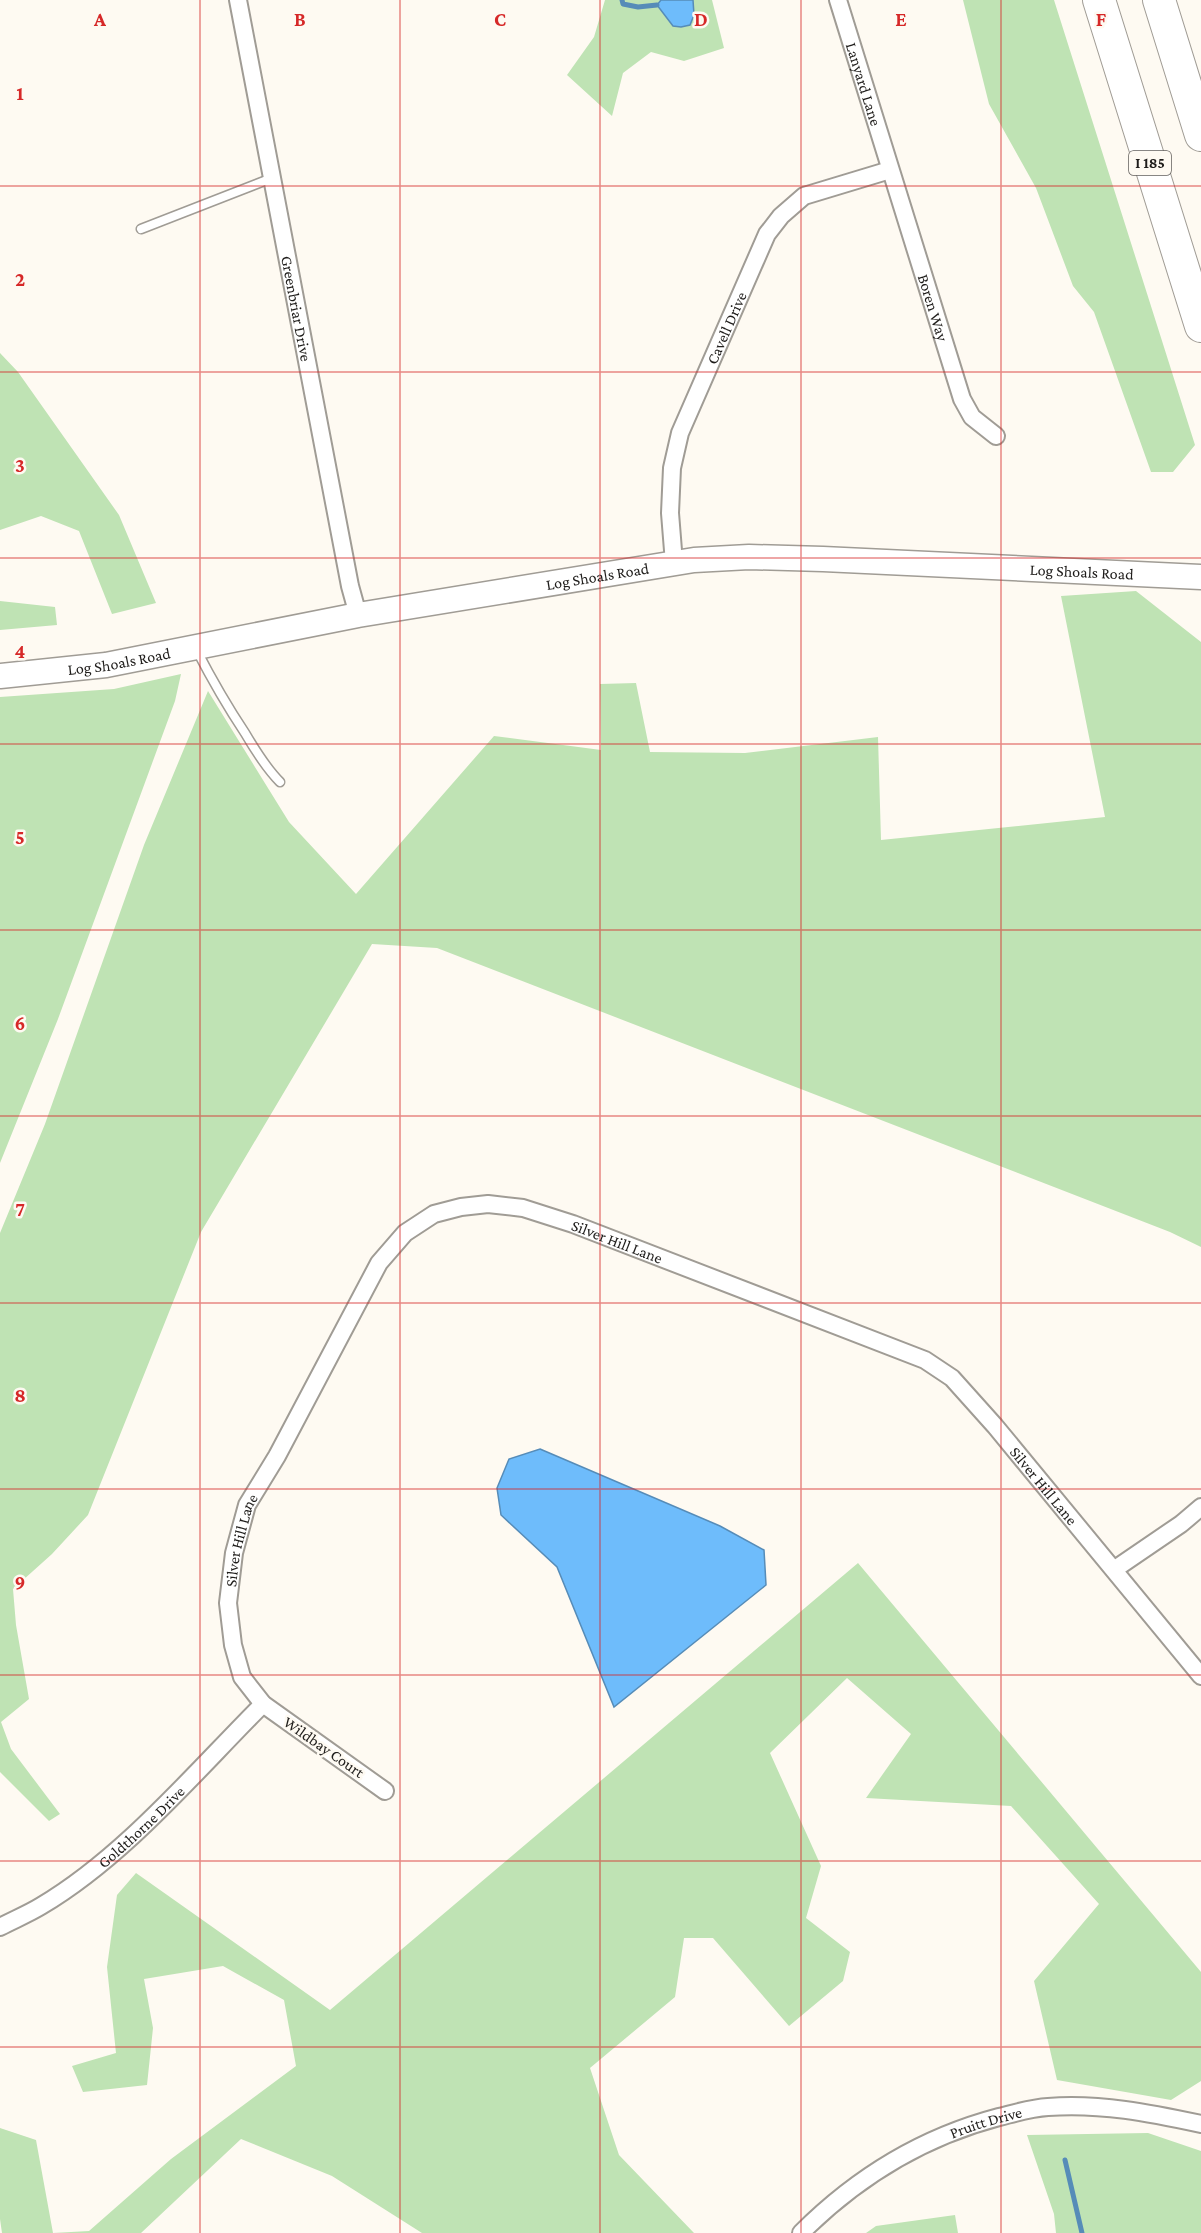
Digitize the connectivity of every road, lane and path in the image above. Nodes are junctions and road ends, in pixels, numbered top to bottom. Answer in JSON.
{"nodes":[{"id":1,"x":238,"y":0,"type":"edge"},
{"id":2,"x":838,"y":0,"type":"edge"},
{"id":3,"x":1099,"y":0,"type":"edge"},
{"id":4,"x":1159,"y":0,"type":"edge"},
{"id":5,"x":1201,"y":135,"type":"edge"},
{"id":6,"x":890,"y":170,"type":"junction"},
{"id":7,"x":272,"y":178,"type":"junction"},
{"id":8,"x":141,"y":229,"type":"dead end"},
{"id":9,"x":1201,"y":326,"type":"edge"},
{"id":10,"x":996,"y":436,"type":"dead end"},
{"id":11,"x":674,"y":563,"type":"junction"},
{"id":12,"x":1201,"y":577,"type":"edge"},
{"id":13,"x":358,"y":615,"type":"junction"},
{"id":14,"x":196,"y":649,"type":"junction"},
{"id":15,"x":0,"y":676,"type":"edge"},
{"id":16,"x":280,"y":782,"type":"dead end"},
{"id":17,"x":1201,"y":1507,"type":"edge"},
{"id":18,"x":1115,"y":1569,"type":"junction"},
{"id":19,"x":1201,"y":1676,"type":"edge"},
{"id":20,"x":263,"y":1704,"type":"junction"},
{"id":21,"x":386,"y":1791,"type":"dead end"},
{"id":22,"x":0,"y":1927,"type":"edge"},
{"id":23,"x":1201,"y":2124,"type":"edge"},
{"id":24,"x":801,"y":2233,"type":"edge"}],
"edges":[{"from":1,"to":7,"type":"street","name":"Greenbriar Drive"},
{"from":2,"to":6,"type":"street","name":"Lanyard Lane"},
{"from":3,"to":9,"type":"highway","number":"I 185"},
{"from":4,"to":5,"type":"highway"},
{"from":6,"to":10,"type":"street","name":"Boren Way"},
{"from":6,"to":11,"type":"street","name":"Cavell Drive"},
{"from":7,"to":8,"type":"lane"},
{"from":7,"to":13,"type":"street","name":"Greenbriar Drive"},
{"from":11,"to":12,"type":"street","name":"Log Shoals Road"},
{"from":11,"to":13,"type":"street","name":"Log Shoals Road"},
{"from":13,"to":14,"type":"street","name":"Log Shoals Road"},
{"from":14,"to":15,"type":"street","name":"Log Shoals Road"},
{"from":14,"to":16,"type":"lane"},
{"from":17,"to":18,"type":"street"},
{"from":18,"to":19,"type":"street","name":"Silver Hill Lane"},
{"from":18,"to":20,"type":"street","name":"Silver Hill Lane"},
{"from":20,"to":21,"type":"street","name":"Wildbay Court"},
{"from":20,"to":22,"type":"street","name":"Goldthorne Drive"},
{"from":23,"to":24,"type":"street","name":"Pruitt Drive"}]}
